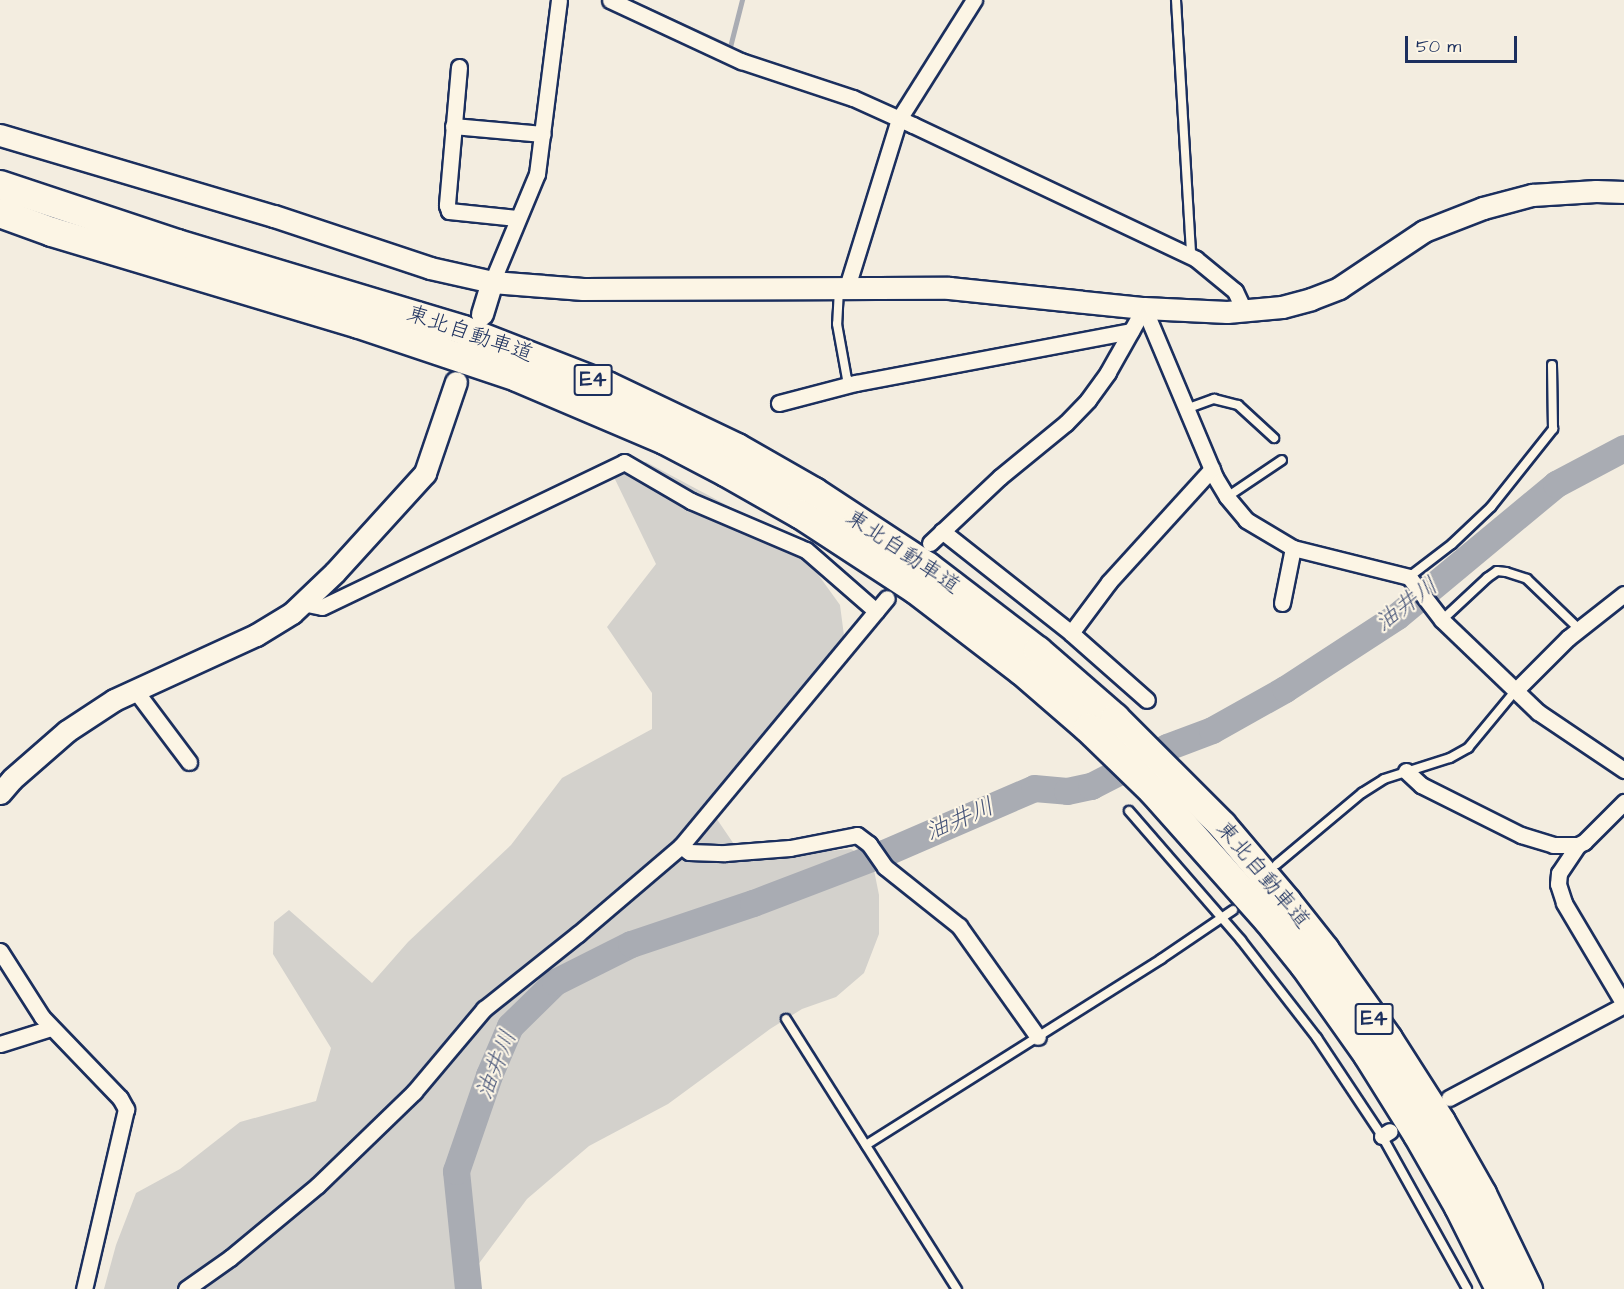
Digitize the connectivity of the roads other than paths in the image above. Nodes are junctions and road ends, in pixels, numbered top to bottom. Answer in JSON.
{"nodes":[{"id":1,"x":559,"y":0,"type":"edge"},
{"id":2,"x":610,"y":0,"type":"edge"},
{"id":3,"x":974,"y":0,"type":"edge"},
{"id":4,"x":1176,"y":0,"type":"edge"},
{"id":5,"x":459,"y":67,"type":"dead end"},
{"id":6,"x":899,"y":119,"type":"junction"},
{"id":7,"x":453,"y":126,"type":"junction"},
{"id":8,"x":543,"y":134,"type":"junction"},
{"id":9,"x":0,"y":135,"type":"edge"},
{"id":10,"x":0,"y":185,"type":"edge"},
{"id":11,"x":1624,"y":192,"type":"edge"},
{"id":12,"x":0,"y":213,"type":"edge"},
{"id":13,"x":517,"y":218,"type":"junction"},
{"id":14,"x":1191,"y":256,"type":"junction"},
{"id":15,"x":492,"y":282,"type":"junction"},
{"id":16,"x":843,"y":287,"type":"junction"},
{"id":17,"x":1144,"y":308,"type":"junction"},
{"id":18,"x":1245,"y":310,"type":"junction"},
{"id":19,"x":482,"y":314,"type":"dead end"},
{"id":20,"x":1131,"y":331,"type":"junction"},
{"id":21,"x":1552,"y":365,"type":"dead end"},
{"id":22,"x":456,"y":382,"type":"dead end"},
{"id":23,"x":856,"y":383,"type":"junction"},
{"id":24,"x":779,"y":403,"type":"dead end"},
{"id":25,"x":1186,"y":409,"type":"junction"},
{"id":26,"x":1274,"y":438,"type":"dead end"},
{"id":27,"x":1282,"y":460,"type":"dead end"},
{"id":28,"x":1212,"y":469,"type":"junction"},
{"id":29,"x":1227,"y":497,"type":"junction"},
{"id":30,"x":942,"y":531,"type":"junction"},
{"id":31,"x":930,"y":543,"type":"dead end"},
{"id":32,"x":1293,"y":548,"type":"junction"},
{"id":33,"x":1409,"y":577,"type":"junction"},
{"id":34,"x":1624,"y":594,"type":"edge"},
{"id":35,"x":887,"y":598,"type":"dead end"},
{"id":36,"x":302,"y":603,"type":"junction"},
{"id":37,"x":1282,"y":603,"type":"dead end"},
{"id":38,"x":876,"y":611,"type":"junction"},
{"id":39,"x":1440,"y":616,"type":"junction"},
{"id":40,"x":1579,"y":629,"type":"junction"},
{"id":41,"x":1071,"y":633,"type":"junction"},
{"id":42,"x":135,"y":690,"type":"junction"},
{"id":43,"x":1516,"y":690,"type":"junction"},
{"id":44,"x":1147,"y":700,"type":"dead end"},
{"id":45,"x":189,"y":762,"type":"dead end"},
{"id":46,"x":1624,"y":770,"type":"edge"},
{"id":47,"x":1406,"y":771,"type":"junction"},
{"id":48,"x":1165,"y":785,"type":"junction"},
{"id":49,"x":0,"y":793,"type":"edge"},
{"id":50,"x":1624,"y":802,"type":"edge"},
{"id":51,"x":1129,"y":811,"type":"dead end"},
{"id":52,"x":1578,"y":844,"type":"junction"},
{"id":53,"x":681,"y":846,"type":"junction"},
{"id":54,"x":1276,"y":864,"type":"dead end"},
{"id":55,"x":1233,"y":910,"type":"dead end"},
{"id":56,"x":1223,"y":918,"type":"junction"},
{"id":57,"x":0,"y":951,"type":"edge"},
{"id":58,"x":1624,"y":1004,"type":"edge"},
{"id":59,"x":786,"y":1019,"type":"dead end"},
{"id":60,"x":51,"y":1028,"type":"junction"},
{"id":61,"x":1038,"y":1037,"type":"junction"},
{"id":62,"x":0,"y":1044,"type":"edge"},
{"id":63,"x":1449,"y":1098,"type":"dead end"},
{"id":64,"x":866,"y":1145,"type":"junction"},
{"id":65,"x":84,"y":1289,"type":"edge"},
{"id":66,"x":186,"y":1289,"type":"edge"},
{"id":67,"x":957,"y":1289,"type":"edge"},
{"id":68,"x":1467,"y":1289,"type":"edge"},
{"id":69,"x":1500,"y":1289,"type":"edge"},
{"id":70,"x":1528,"y":1289,"type":"edge"}],
"edges":[{"from":1,"to":8,"type":"street"},
{"from":2,"to":6,"type":"street"},
{"from":3,"to":6,"type":"street"},
{"from":4,"to":14,"type":"lane"},
{"from":5,"to":7,"type":"street"},
{"from":6,"to":14,"type":"street"},
{"from":6,"to":16,"type":"street"},
{"from":7,"to":8,"type":"street"},
{"from":7,"to":13,"type":"street"},
{"from":8,"to":13,"type":"street"},
{"from":9,"to":15,"type":"street"},
{"from":10,"to":48,"type":"highway","name":"東北自動車道","number":"E4"},
{"from":11,"to":18,"type":"street"},
{"from":12,"to":48,"type":"highway","name":"東北自動車道","number":"E4"},
{"from":13,"to":15,"type":"street"},
{"from":14,"to":18,"type":"street"},
{"from":15,"to":16,"type":"street"},
{"from":15,"to":19,"type":"street"},
{"from":16,"to":17,"type":"street"},
{"from":16,"to":23,"type":"lane"},
{"from":17,"to":18,"type":"street"},
{"from":17,"to":20,"type":"street"},
{"from":17,"to":25,"type":"street"},
{"from":20,"to":23,"type":"street"},
{"from":20,"to":30,"type":"street"},
{"from":21,"to":33,"type":"lane"},
{"from":22,"to":36,"type":"street"},
{"from":23,"to":24,"type":"street"},
{"from":25,"to":26,"type":"lane"},
{"from":25,"to":28,"type":"street"},
{"from":27,"to":29,"type":"lane"},
{"from":28,"to":29,"type":"street"},
{"from":28,"to":41,"type":"street"},
{"from":29,"to":32,"type":"street"},
{"from":30,"to":31,"type":"street"},
{"from":30,"to":41,"type":"street"},
{"from":32,"to":33,"type":"street"},
{"from":32,"to":37,"type":"street"},
{"from":33,"to":39,"type":"street"},
{"from":34,"to":40,"type":"street"},
{"from":35,"to":38,"type":"street"},
{"from":36,"to":38,"type":"street"},
{"from":36,"to":42,"type":"street"},
{"from":38,"to":53,"type":"street"},
{"from":39,"to":40,"type":"lane"},
{"from":39,"to":43,"type":"street"},
{"from":40,"to":43,"type":"street"},
{"from":41,"to":44,"type":"street"},
{"from":42,"to":45,"type":"street"},
{"from":42,"to":49,"type":"street"},
{"from":43,"to":46,"type":"street"},
{"from":43,"to":47,"type":"lane"},
{"from":47,"to":52,"type":"street"},
{"from":47,"to":54,"type":"lane"},
{"from":48,"to":69,"type":"highway","name":"東北自動車道","number":"E4"},
{"from":48,"to":70,"type":"highway","name":"東北自動車道","number":"E4"},
{"from":50,"to":52,"type":"street"},
{"from":51,"to":56,"type":"lane"},
{"from":52,"to":58,"type":"street"},
{"from":53,"to":61,"type":"street"},
{"from":53,"to":66,"type":"street"},
{"from":55,"to":56,"type":"lane"},
{"from":56,"to":61,"type":"lane"},
{"from":56,"to":68,"type":"lane"},
{"from":57,"to":60,"type":"street"},
{"from":58,"to":63,"type":"street"},
{"from":59,"to":64,"type":"lane"},
{"from":60,"to":62,"type":"street"},
{"from":60,"to":65,"type":"street"},
{"from":61,"to":64,"type":"lane"},
{"from":64,"to":67,"type":"lane"}]}
